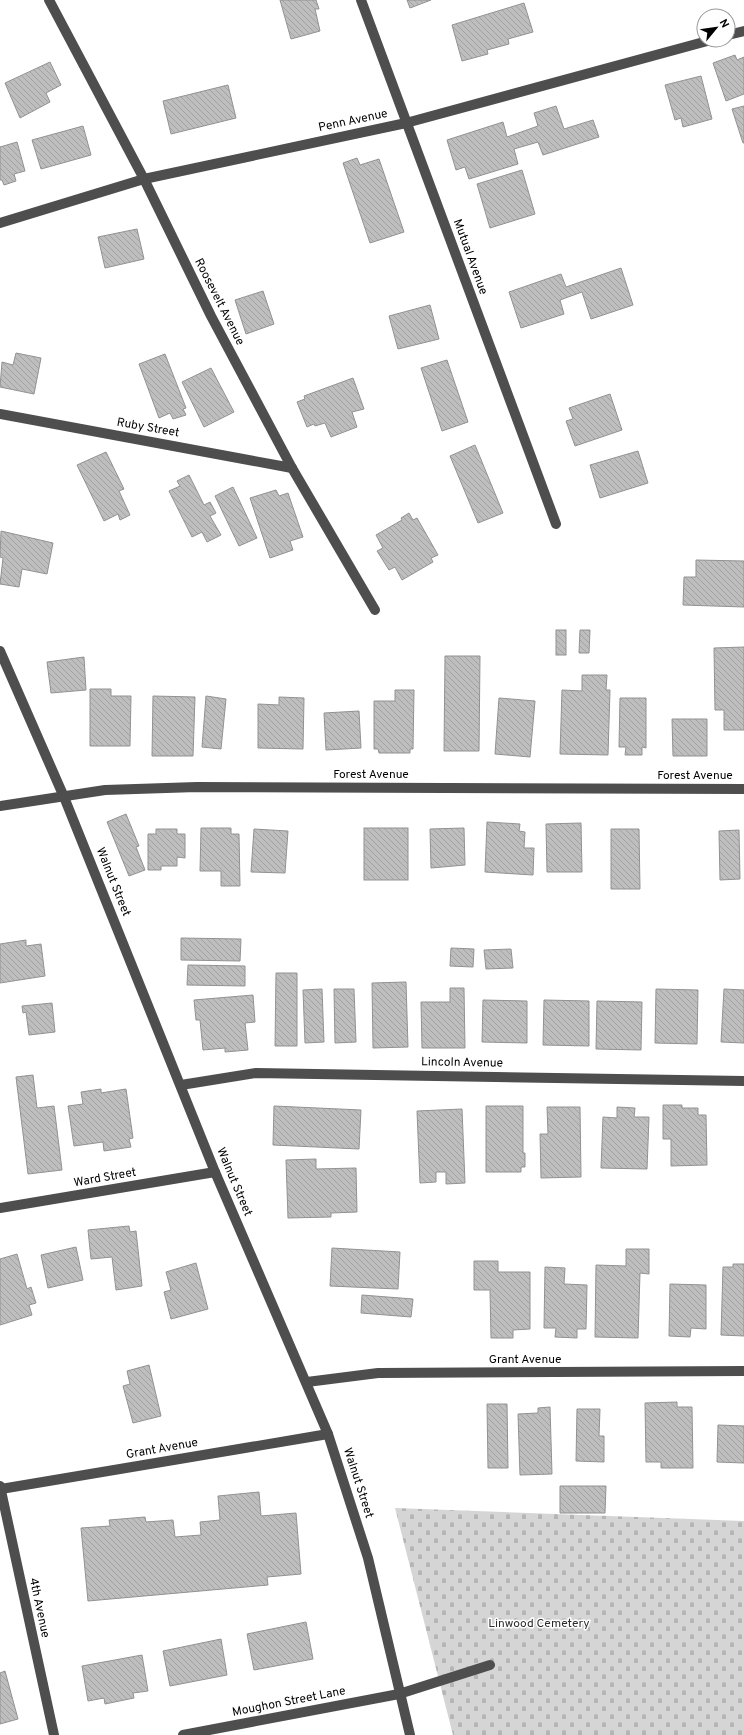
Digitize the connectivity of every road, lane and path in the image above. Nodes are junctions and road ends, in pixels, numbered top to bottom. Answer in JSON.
{"nodes":[{"id":1,"x":49,"y":0,"type":"edge"},
{"id":2,"x":361,"y":0,"type":"edge"},
{"id":3,"x":696,"y":44,"type":"edge"},
{"id":4,"x":406,"y":123,"type":"junction"},
{"id":5,"x":144,"y":179,"type":"junction"},
{"id":6,"x":0,"y":223,"type":"edge"},
{"id":7,"x":0,"y":414,"type":"edge"},
{"id":8,"x":292,"y":468,"type":"junction"},
{"id":9,"x":556,"y":524,"type":"dead end"},
{"id":10,"x":375,"y":610,"type":"dead end"},
{"id":11,"x":0,"y":651,"type":"edge"},
{"id":12,"x":744,"y":789,"type":"edge"},
{"id":13,"x":64,"y":797,"type":"junction"},
{"id":14,"x":0,"y":806,"type":"edge"},
{"id":15,"x":744,"y":1081,"type":"edge"},
{"id":16,"x":181,"y":1085,"type":"junction"},
{"id":17,"x":215,"y":1172,"type":"junction"},
{"id":18,"x":0,"y":1208,"type":"edge"},
{"id":19,"x":744,"y":1371,"type":"edge"},
{"id":20,"x":307,"y":1382,"type":"junction"},
{"id":21,"x":328,"y":1434,"type":"junction"},
{"id":22,"x":0,"y":1488,"type":"edge"},
{"id":23,"x":490,"y":1665,"type":"dead end"},
{"id":24,"x":399,"y":1694,"type":"junction"},
{"id":25,"x":54,"y":1735,"type":"edge"},
{"id":26,"x":183,"y":1735,"type":"edge"},
{"id":27,"x":410,"y":1735,"type":"edge"}],
"edges":[{"from":1,"to":5,"type":"street","name":"Roosevelt Avenue"},
{"from":2,"to":4,"type":"street","name":"Mutual Avenue"},
{"from":3,"to":4,"type":"street","name":"Penn Avenue"},
{"from":4,"to":5,"type":"street","name":"Penn Avenue"},
{"from":4,"to":9,"type":"street","name":"Mutual Avenue"},
{"from":5,"to":6,"type":"street","name":"Penn Avenue"},
{"from":5,"to":8,"type":"street","name":"Roosevelt Avenue"},
{"from":7,"to":8,"type":"street","name":"Ruby Street"},
{"from":8,"to":10,"type":"street","name":"Roosevelt Avenue"},
{"from":11,"to":13,"type":"street","name":"Walnut Street"},
{"from":12,"to":13,"type":"street","name":"Forest Avenue"},
{"from":13,"to":14,"type":"street","name":"Forest Avenue"},
{"from":13,"to":16,"type":"street","name":"Walnut Street"},
{"from":15,"to":16,"type":"street","name":"Lincoln Avenue"},
{"from":16,"to":17,"type":"street","name":"Walnut Street"},
{"from":17,"to":18,"type":"street","name":"Ward Street"},
{"from":17,"to":20,"type":"street","name":"Walnut Street"},
{"from":19,"to":20,"type":"street","name":"Grant Avenue"},
{"from":20,"to":21,"type":"street","name":"Walnut Street"},
{"from":21,"to":22,"type":"street","name":"Grant Avenue"},
{"from":21,"to":24,"type":"street","name":"Walnut Street"},
{"from":22,"to":25,"type":"street","name":"4th Avenue"},
{"from":23,"to":24,"type":"street","name":"Moughon Street Lane"},
{"from":24,"to":26,"type":"street","name":"Moughon Street Lane"},
{"from":24,"to":27,"type":"street","name":"Walnut Street"}]}
